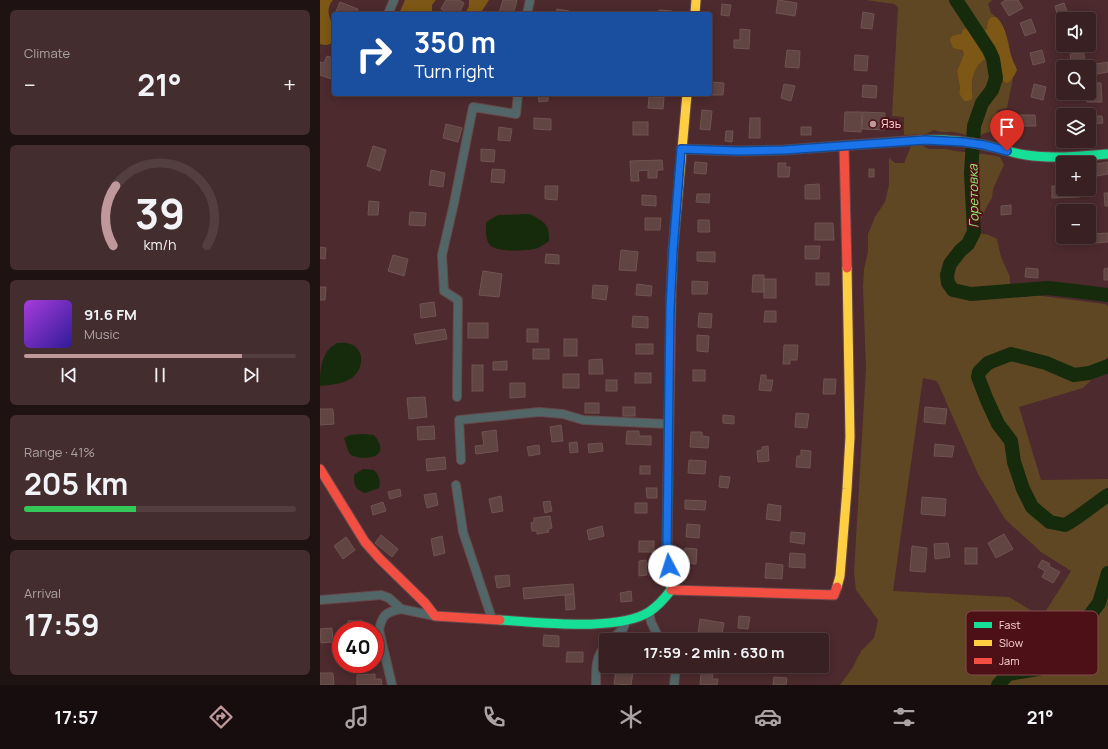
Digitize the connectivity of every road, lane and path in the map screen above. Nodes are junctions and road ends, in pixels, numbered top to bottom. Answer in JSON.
{"nodes":[{"id":1,"x":394,"y":0,"type":"edge"},
{"id":2,"x":530,"y":0,"type":"edge"},
{"id":3,"x":696,"y":0,"type":"edge"},
{"id":4,"x":389,"y":12,"type":"edge"},
{"id":5,"x":527,"y":12,"type":"edge"},
{"id":6,"x":695,"y":12,"type":"edge"},
{"id":7,"x":518,"y":96,"type":"edge"},
{"id":8,"x":687,"y":96,"type":"edge"},
{"id":9,"x":844,"y":146,"type":"junction"},
{"id":10,"x":681,"y":149,"type":"junction"},
{"id":11,"x":1108,"y":154,"type":"edge"},
{"id":12,"x":457,"y":397,"type":"dead end"},
{"id":13,"x":668,"y":424,"type":"junction"},
{"id":14,"x":461,"y":460,"type":"dead end"},
{"id":15,"x":320,"y":469,"type":"edge"},
{"id":16,"x":456,"y":486,"type":"dead end"},
{"id":17,"x":671,"y":590,"type":"junction"},
{"id":18,"x":320,"y":600,"type":"edge"},
{"id":19,"x":401,"y":609,"type":"junction"},
{"id":20,"x":649,"y":612,"type":"junction"},
{"id":21,"x":435,"y":616,"type":"junction"},
{"id":22,"x":492,"y":619,"type":"junction"},
{"id":23,"x":626,"y":621,"type":"junction"},
{"id":24,"x":619,"y":633,"type":"edge"},
{"id":25,"x":656,"y":633,"type":"edge"},
{"id":26,"x":599,"y":654,"type":"edge"},
{"id":27,"x":675,"y":673,"type":"edge"},
{"id":28,"x":392,"y":685,"type":"edge"},
{"id":29,"x":596,"y":685,"type":"edge"},
{"id":30,"x":674,"y":685,"type":"edge"}],
"edges":[{"from":1,"to":4,"type":"street"},
{"from":2,"to":5,"type":"street"},
{"from":3,"to":6,"type":"street"},
{"from":7,"to":12,"type":"street"},
{"from":8,"to":10,"type":"street"},
{"from":9,"to":10,"type":"street"},
{"from":9,"to":11,"type":"street"},
{"from":9,"to":17,"type":"street"},
{"from":10,"to":13,"type":"street"},
{"from":13,"to":14,"type":"street"},
{"from":13,"to":17,"type":"street"},
{"from":15,"to":21,"type":"street"},
{"from":16,"to":22,"type":"street"},
{"from":17,"to":20,"type":"street"},
{"from":18,"to":19,"type":"street"},
{"from":19,"to":21,"type":"street"},
{"from":19,"to":28,"type":"street"},
{"from":20,"to":23,"type":"street"},
{"from":20,"to":25,"type":"street"},
{"from":21,"to":22,"type":"street"},
{"from":22,"to":23,"type":"street"},
{"from":23,"to":24,"type":"street"},
{"from":26,"to":29,"type":"street"},
{"from":27,"to":30,"type":"street"}]}
